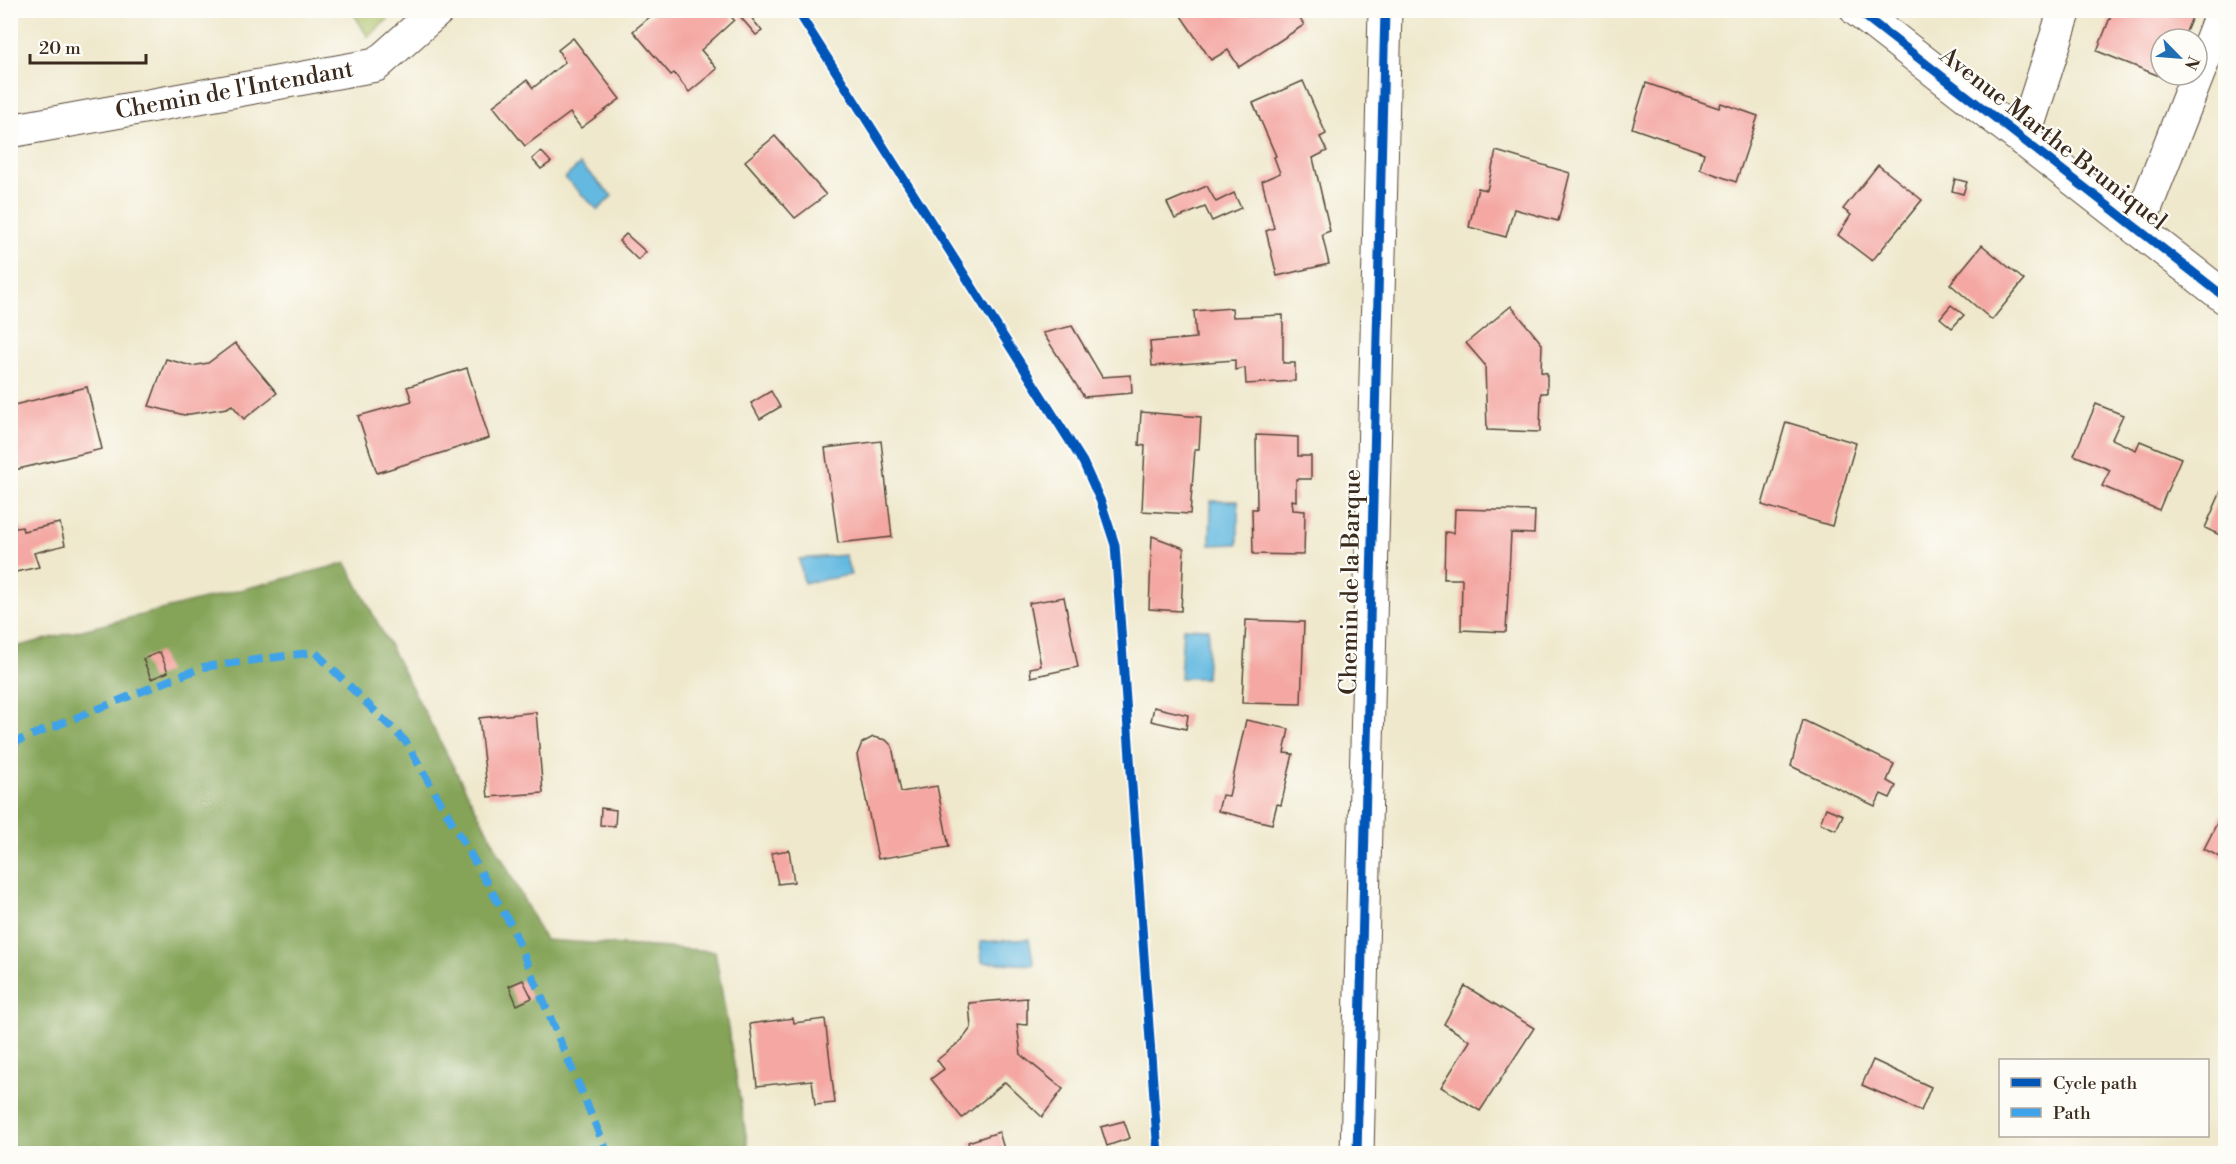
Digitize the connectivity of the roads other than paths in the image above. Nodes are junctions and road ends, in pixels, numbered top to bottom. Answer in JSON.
{"nodes":[{"id":1,"x":438,"y":10,"type":"edge"},
{"id":2,"x":1385,"y":10,"type":"edge"},
{"id":3,"x":2065,"y":10,"type":"edge"},
{"id":4,"x":2223,"y":10,"type":"edge"},
{"id":5,"x":1866,"y":14,"type":"edge"},
{"id":6,"x":10,"y":130,"type":"edge"},
{"id":7,"x":2023,"y":140,"type":"junction"},
{"id":8,"x":2137,"y":229,"type":"junction"},
{"id":9,"x":2226,"y":298,"type":"edge"},
{"id":10,"x":1357,"y":1154,"type":"edge"}],
"edges":[{"from":1,"to":6,"type":"street","name":"Chemin de l'Intendant"},
{"from":2,"to":10,"type":"street","name":"Chemin de la Barque"},
{"from":3,"to":7,"type":"street"},
{"from":4,"to":8,"type":"street"},
{"from":5,"to":7,"type":"street","name":"Avenue Marthe Bruniquel"},
{"from":7,"to":8,"type":"street","name":"Avenue Marthe Bruniquel"},
{"from":8,"to":9,"type":"street","name":"Avenue Marthe Bruniquel"}]}
